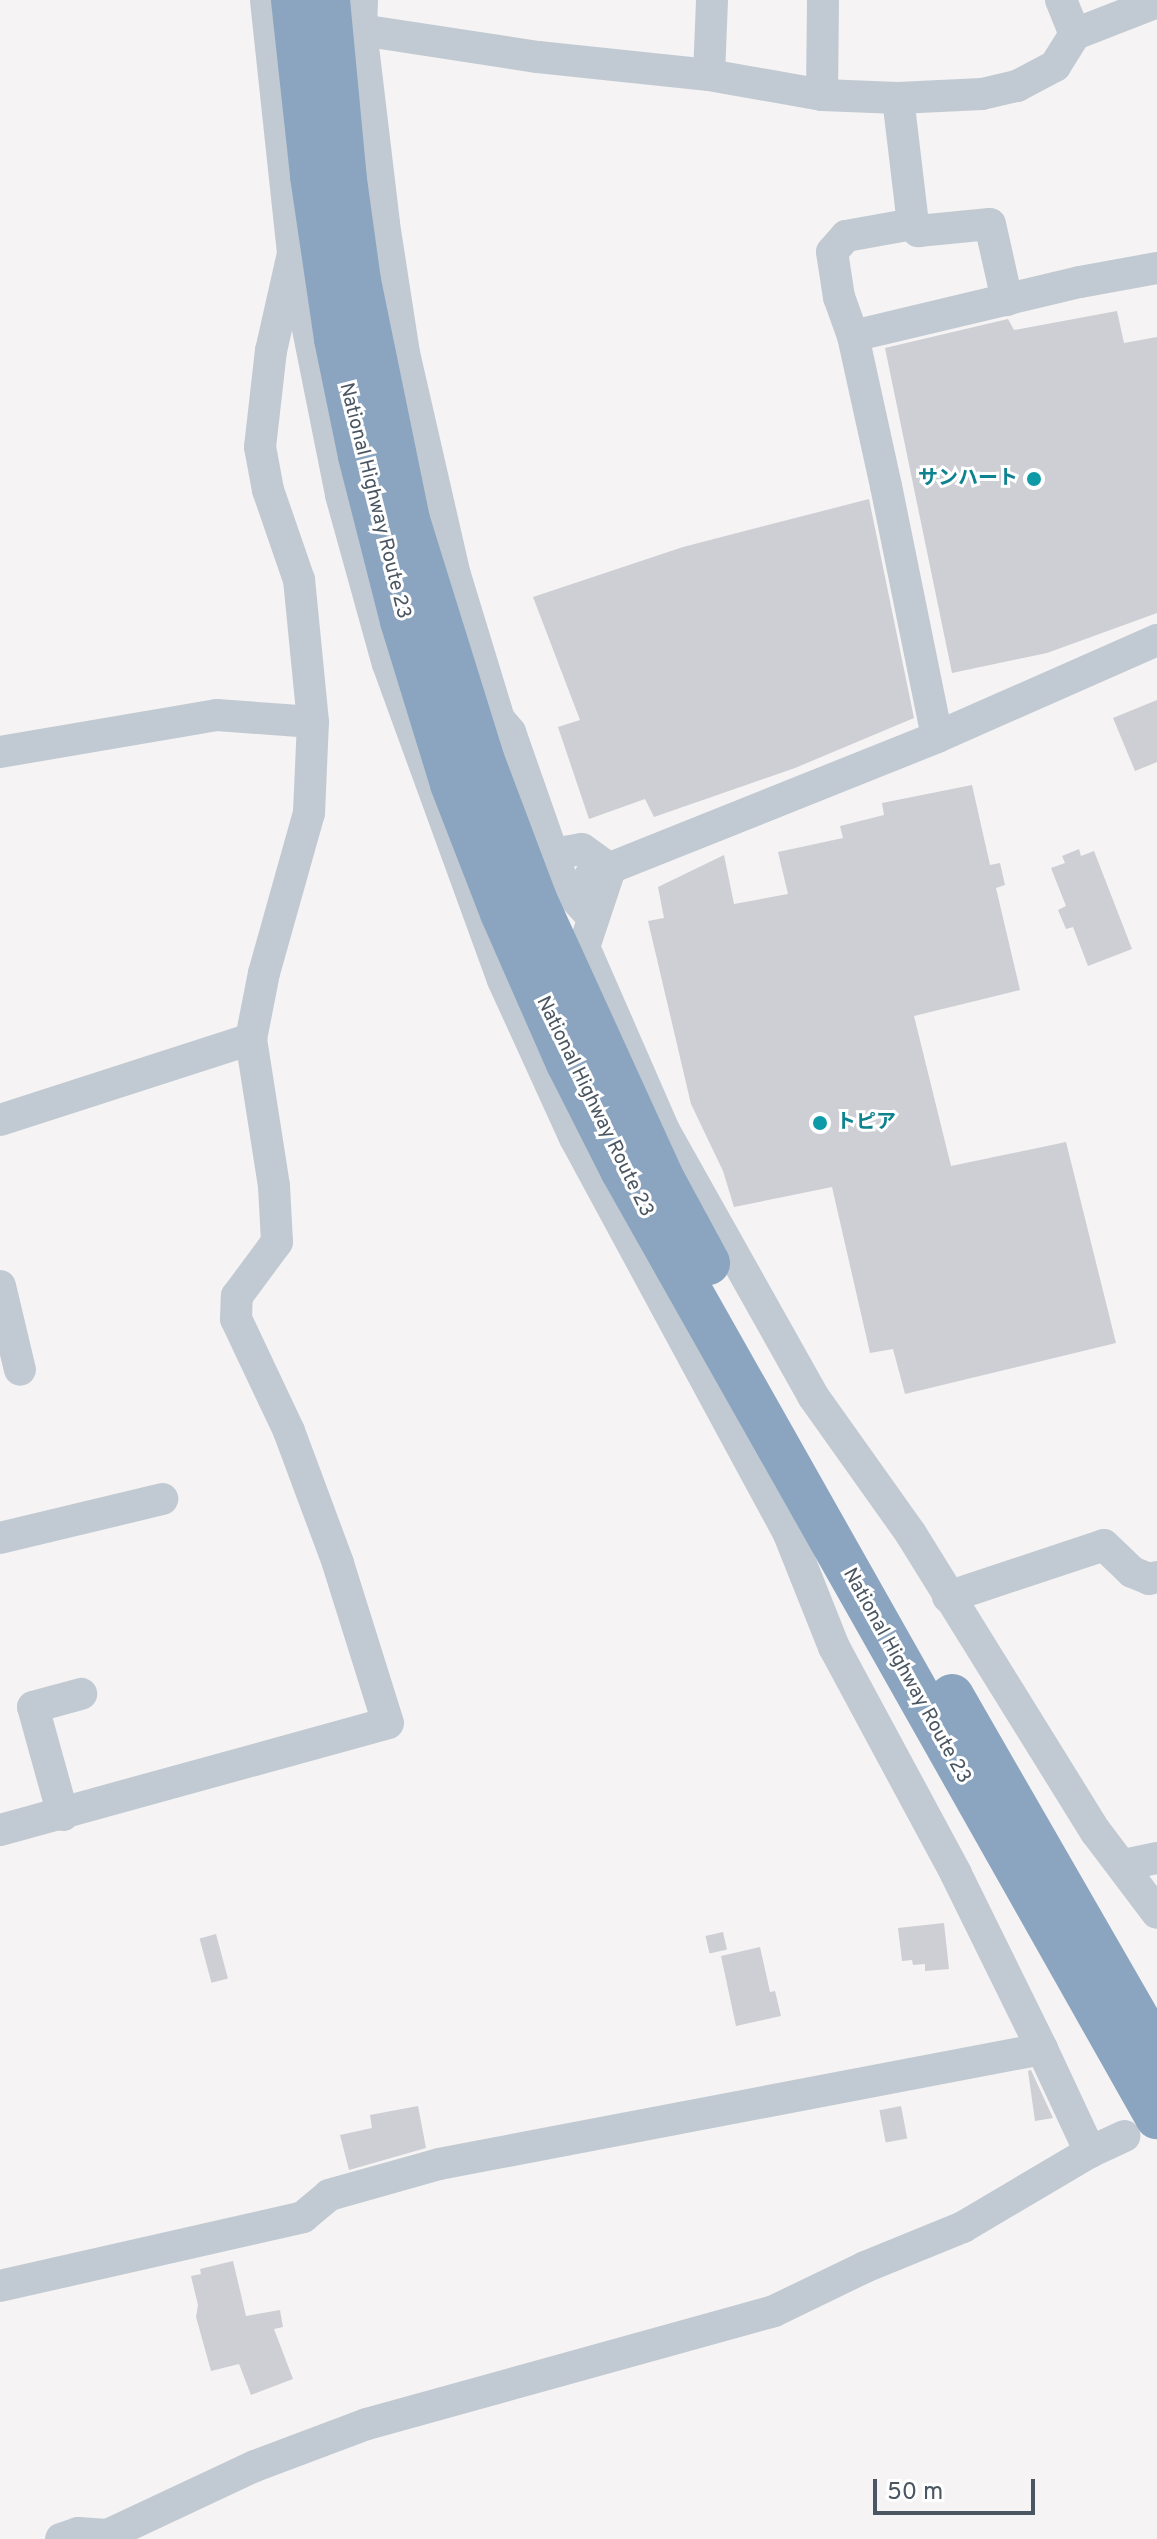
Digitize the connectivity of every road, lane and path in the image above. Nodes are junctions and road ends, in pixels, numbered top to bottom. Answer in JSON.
{"nodes":[{"id":1,"x":266,"y":0,"type":"edge"},
{"id":2,"x":293,"y":0,"type":"edge"},
{"id":3,"x":328,"y":0,"type":"edge"},
{"id":4,"x":712,"y":0,"type":"edge"},
{"id":5,"x":823,"y":0,"type":"edge"},
{"id":6,"x":1061,"y":0,"type":"edge"},
{"id":7,"x":1157,"y":2,"type":"edge"},
{"id":8,"x":361,"y":15,"type":"edge"},
{"id":9,"x":1075,"y":34,"type":"junction"},
{"id":10,"x":709,"y":75,"type":"junction"},
{"id":11,"x":822,"y":95,"type":"junction"},
{"id":12,"x":898,"y":98,"type":"junction"},
{"id":13,"x":913,"y":224,"type":"junction"},
{"id":14,"x":293,"y":253,"type":"junction"},
{"id":15,"x":1157,"y":268,"type":"edge"},
{"id":16,"x":1007,"y":300,"type":"junction"},
{"id":17,"x":853,"y":336,"type":"junction"},
{"id":18,"x":1157,"y":640,"type":"edge"},
{"id":19,"x":313,"y":722,"type":"junction"},
{"id":20,"x":486,"y":723,"type":"junction"},
{"id":21,"x":937,"y":737,"type":"junction"},
{"id":22,"x":0,"y":752,"type":"edge"},
{"id":23,"x":553,"y":854,"type":"junction"},
{"id":24,"x":610,"y":869,"type":"junction"},
{"id":25,"x":534,"y":899,"type":"junction"},
{"id":26,"x":593,"y":918,"type":"junction"},
{"id":27,"x":251,"y":1039,"type":"junction"},
{"id":28,"x":0,"y":1120,"type":"edge"},
{"id":29,"x":0,"y":1286,"type":"edge"},
{"id":30,"x":20,"y":1370,"type":"dead end"},
{"id":31,"x":162,"y":1499,"type":"dead end"},
{"id":32,"x":0,"y":1538,"type":"edge"},
{"id":33,"x":1157,"y":1577,"type":"edge"},
{"id":34,"x":948,"y":1597,"type":"junction"},
{"id":35,"x":81,"y":1694,"type":"dead end"},
{"id":36,"x":63,"y":1815,"type":"junction"},
{"id":37,"x":0,"y":1830,"type":"edge"},
{"id":38,"x":1157,"y":1858,"type":"edge"},
{"id":39,"x":1124,"y":1865,"type":"junction"},
{"id":40,"x":1157,"y":1913,"type":"edge"},
{"id":41,"x":1042,"y":2049,"type":"junction"},
{"id":42,"x":1146,"y":2066,"type":"edge"},
{"id":43,"x":1141,"y":2126,"type":"edge"},
{"id":44,"x":1090,"y":2152,"type":"junction"},
{"id":45,"x":0,"y":2286,"type":"edge"},
{"id":46,"x":103,"y":2537,"type":"edge"},
{"id":47,"x":61,"y":2539,"type":"edge"}],
"edges":[{"from":1,"to":14,"type":"street"},
{"from":2,"to":25,"type":"highway","name":"National Highway Route 23"},
{"from":3,"to":20,"type":"highway","name":"National Highway Route 23"},
{"from":4,"to":10,"type":"street"},
{"from":5,"to":11,"type":"street"},
{"from":6,"to":9,"type":"street"},
{"from":7,"to":9,"type":"street"},
{"from":8,"to":10,"type":"street"},
{"from":8,"to":20,"type":"street"},
{"from":9,"to":12,"type":"street"},
{"from":10,"to":11,"type":"street"},
{"from":11,"to":12,"type":"street"},
{"from":12,"to":13,"type":"street"},
{"from":13,"to":16,"type":"street"},
{"from":13,"to":17,"type":"street"},
{"from":14,"to":19,"type":"street"},
{"from":14,"to":41,"type":"street"},
{"from":15,"to":16,"type":"street"},
{"from":16,"to":17,"type":"street"},
{"from":17,"to":21,"type":"street"},
{"from":18,"to":21,"type":"street"},
{"from":19,"to":22,"type":"street"},
{"from":19,"to":27,"type":"street"},
{"from":20,"to":23,"type":"street"},
{"from":20,"to":25,"type":"highway","name":"National Highway Route 23"},
{"from":21,"to":24,"type":"street"},
{"from":23,"to":24,"type":"street"},
{"from":23,"to":25,"type":"street"},
{"from":24,"to":25,"type":"street"},
{"from":24,"to":26,"type":"street"},
{"from":25,"to":26,"type":"street"},
{"from":25,"to":42,"type":"highway","name":"National Highway Route 23"},
{"from":26,"to":34,"type":"street"},
{"from":27,"to":28,"type":"street"},
{"from":27,"to":36,"type":"street"},
{"from":29,"to":30,"type":"street"},
{"from":31,"to":32,"type":"street"},
{"from":33,"to":34,"type":"street"},
{"from":34,"to":39,"type":"street"},
{"from":35,"to":36,"type":"street"},
{"from":36,"to":37,"type":"street"},
{"from":38,"to":39,"type":"street"},
{"from":39,"to":40,"type":"street"},
{"from":41,"to":44,"type":"street"},
{"from":41,"to":45,"type":"street"},
{"from":42,"to":43,"type":"highway","name":"National Highway Route 23"},
{"from":43,"to":44,"type":"street"},
{"from":44,"to":46,"type":"street"},
{"from":46,"to":47,"type":"street"}]}
